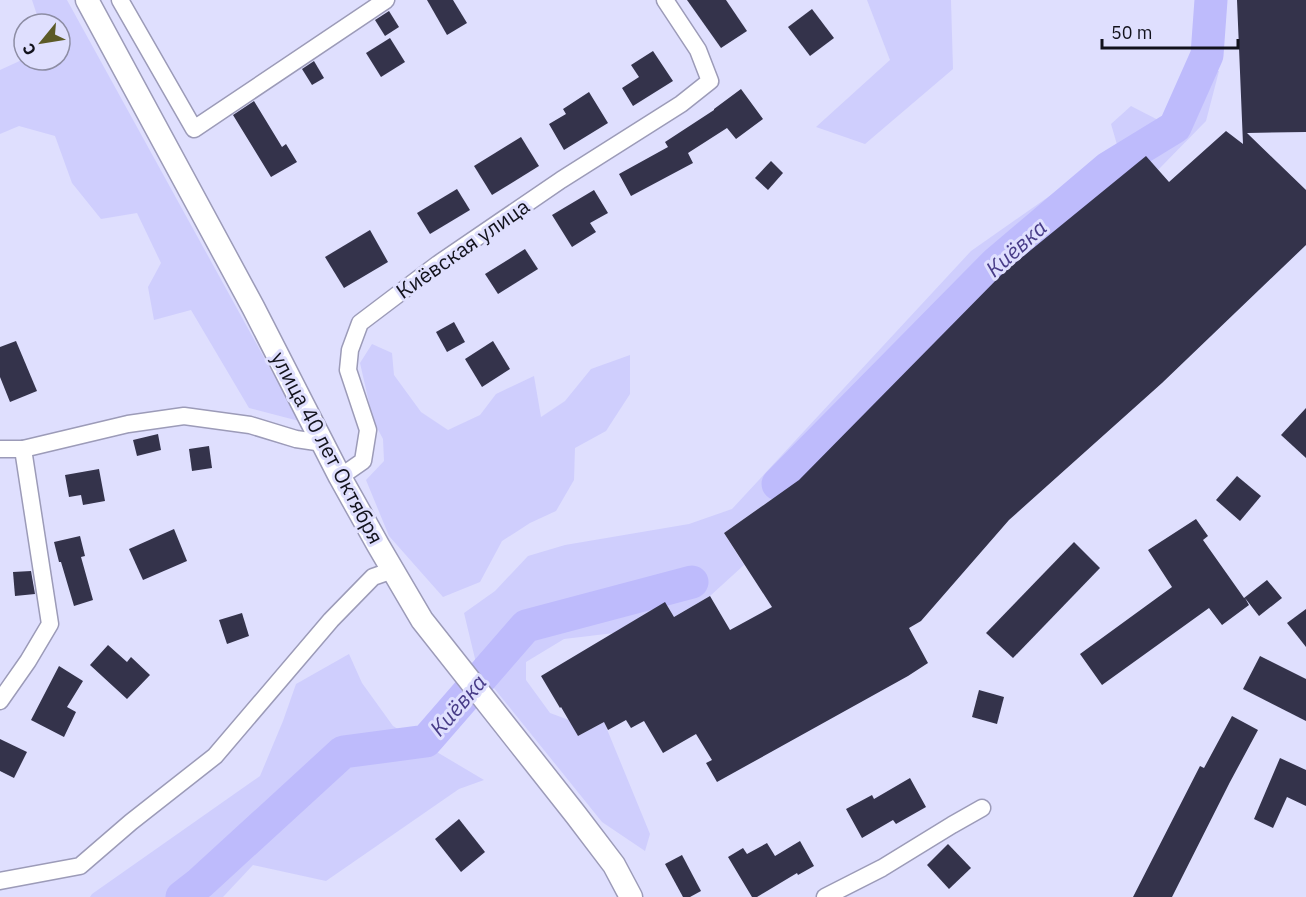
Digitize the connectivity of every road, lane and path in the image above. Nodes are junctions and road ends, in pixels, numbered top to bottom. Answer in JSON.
{"nodes":[{"id":1,"x":120,"y":0,"type":"edge"},
{"id":2,"x":386,"y":0,"type":"edge"},
{"id":3,"x":665,"y":0,"type":"edge"},
{"id":4,"x":89,"y":1,"type":"edge"},
{"id":5,"x":323,"y":443,"type":"junction"},
{"id":6,"x":0,"y":449,"type":"edge"},
{"id":7,"x":22,"y":449,"type":"junction"},
{"id":8,"x":340,"y":477,"type":"junction"},
{"id":9,"x":393,"y":570,"type":"junction"},
{"id":10,"x":0,"y":701,"type":"edge"},
{"id":11,"x":982,"y":808,"type":"dead end"},
{"id":12,"x":0,"y":881,"type":"edge"},
{"id":13,"x":631,"y":897,"type":"edge"},
{"id":14,"x":825,"y":897,"type":"edge"}],
"edges":[{"from":1,"to":2,"type":"street"},
{"from":3,"to":8,"type":"street","name":"Киёвская улица"},
{"from":4,"to":5,"type":"main road","name":"улица 40 лет Октября"},
{"from":5,"to":7,"type":"street"},
{"from":5,"to":8,"type":"main road","name":"улица 40 лет Октября"},
{"from":6,"to":7,"type":"street"},
{"from":7,"to":10,"type":"street"},
{"from":8,"to":9,"type":"main road","name":"улица 40 лет Октября"},
{"from":9,"to":12,"type":"street"},
{"from":9,"to":13,"type":"main road","name":"улица 40 лет Октября"},
{"from":11,"to":14,"type":"street"}]}
